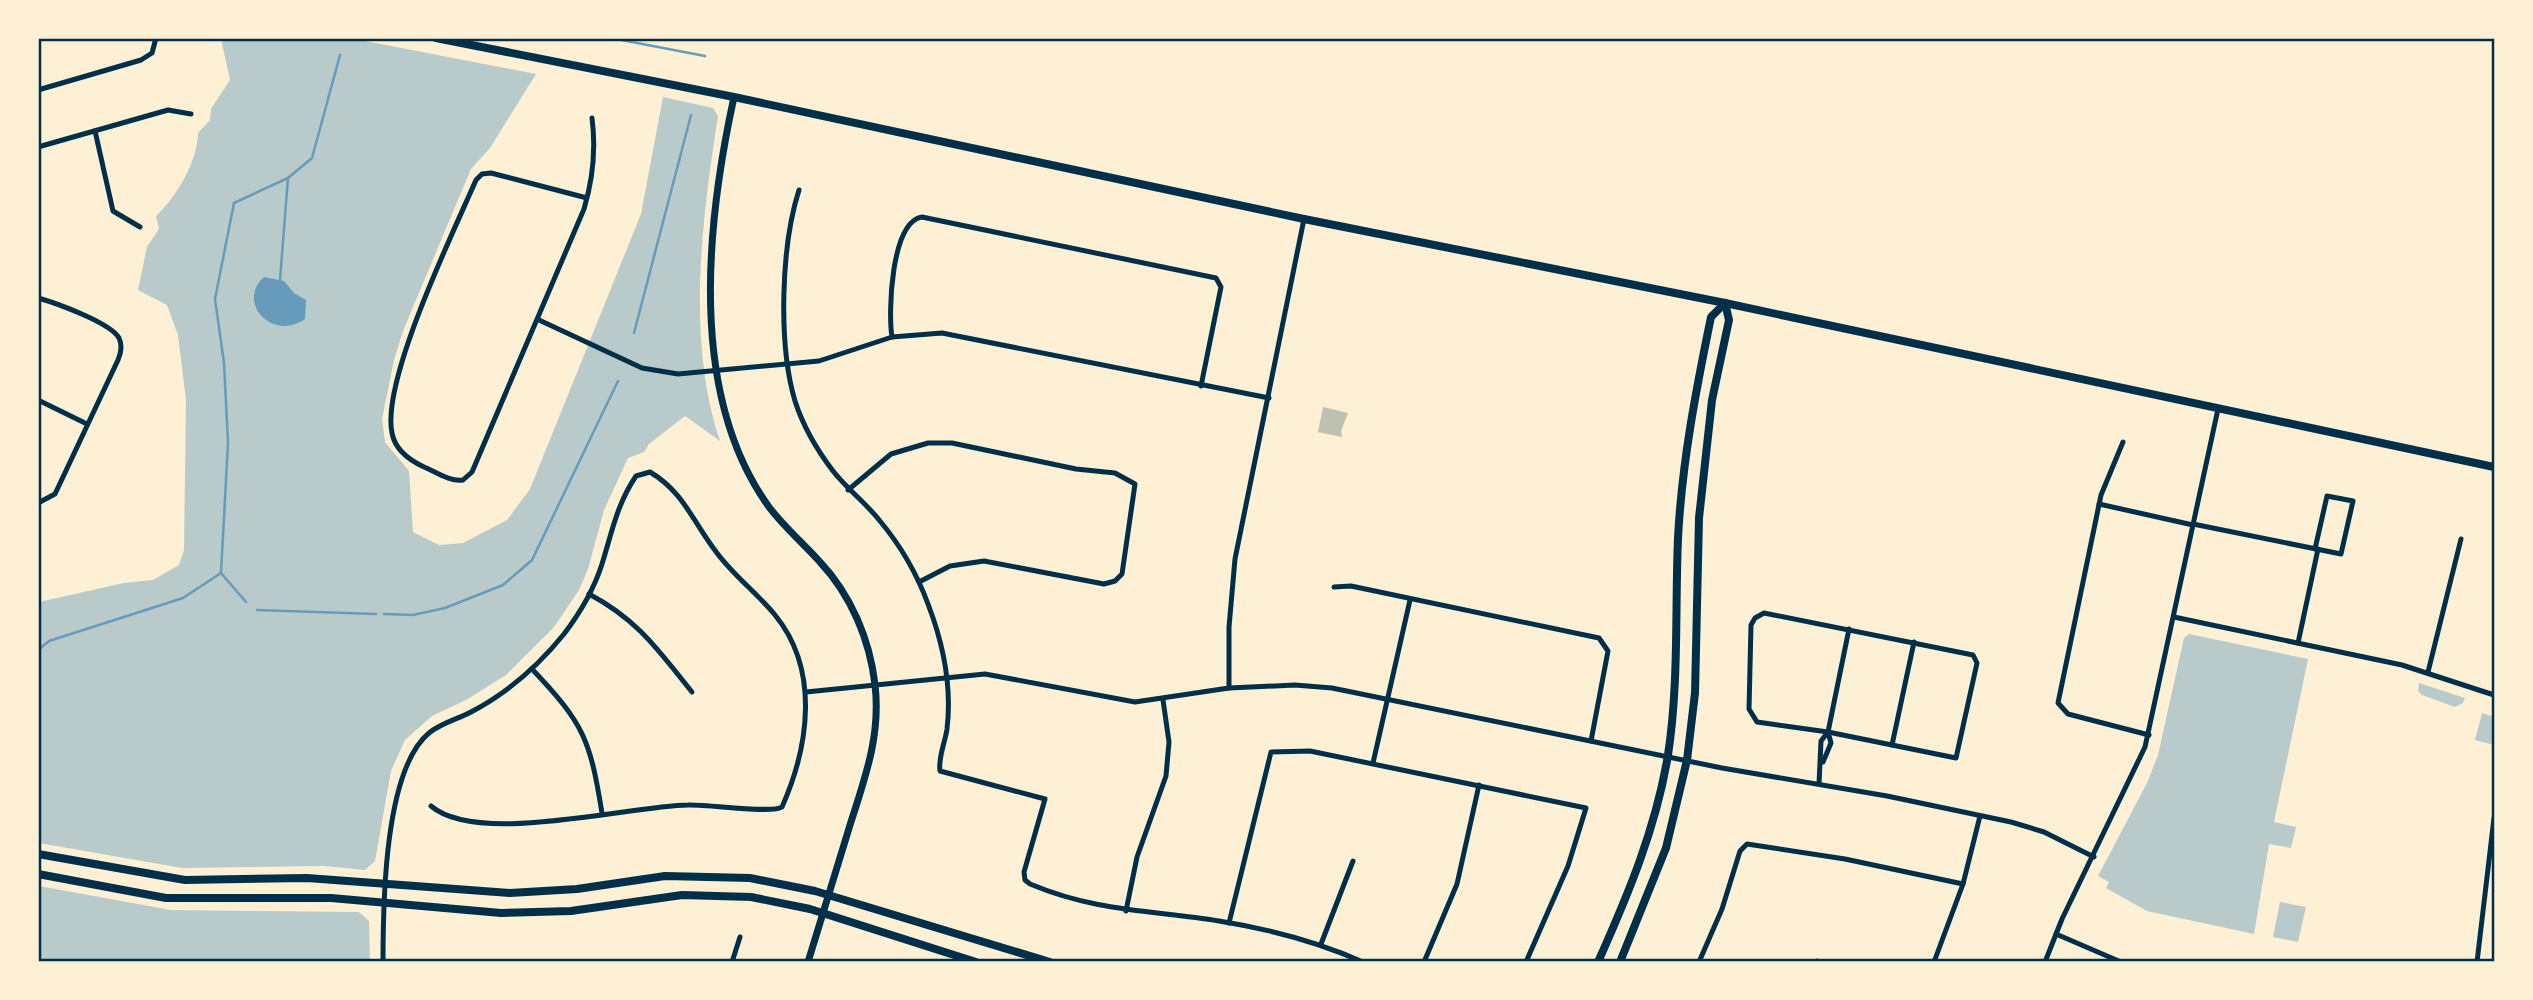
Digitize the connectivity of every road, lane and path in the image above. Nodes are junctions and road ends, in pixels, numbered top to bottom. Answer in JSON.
{"nodes":[{"id":1,"x":156,"y":38,"type":"edge"},
{"id":2,"x":436,"y":38,"type":"edge"},
{"id":3,"x":38,"y":90,"type":"edge"},
{"id":4,"x":734,"y":97,"type":"junction"},
{"id":5,"x":191,"y":114,"type":"dead end"},
{"id":6,"x":592,"y":118,"type":"dead end"},
{"id":7,"x":96,"y":131,"type":"junction"},
{"id":8,"x":38,"y":147,"type":"edge"},
{"id":9,"x":799,"y":190,"type":"dead end"},
{"id":10,"x":587,"y":198,"type":"junction"},
{"id":11,"x":1304,"y":219,"type":"junction"},
{"id":12,"x":140,"y":227,"type":"dead end"},
{"id":13,"x":38,"y":298,"type":"edge"},
{"id":14,"x":1725,"y":303,"type":"junction"},
{"id":15,"x":539,"y":320,"type":"junction"},
{"id":16,"x":892,"y":337,"type":"junction"},
{"id":17,"x":789,"y":364,"type":"junction"},
{"id":18,"x":716,"y":372,"type":"junction"},
{"id":19,"x":1201,"y":386,"type":"junction"},
{"id":20,"x":1269,"y":398,"type":"junction"},
{"id":21,"x":38,"y":400,"type":"edge"},
{"id":22,"x":2218,"y":409,"type":"junction"},
{"id":23,"x":87,"y":424,"type":"junction"},
{"id":24,"x":2123,"y":442,"type":"dead end"},
{"id":25,"x":2494,"y":467,"type":"edge"},
{"id":26,"x":848,"y":490,"type":"junction"},
{"id":27,"x":38,"y":503,"type":"edge"},
{"id":28,"x":2099,"y":504,"type":"junction"},
{"id":29,"x":2193,"y":524,"type":"junction"},
{"id":30,"x":2461,"y":539,"type":"dead end"},
{"id":31,"x":2317,"y":549,"type":"junction"},
{"id":32,"x":919,"y":582,"type":"junction"},
{"id":33,"x":1334,"y":587,"type":"dead end"},
{"id":34,"x":589,"y":594,"type":"junction"},
{"id":35,"x":1410,"y":600,"type":"junction"},
{"id":36,"x":2174,"y":617,"type":"junction"},
{"id":37,"x":1849,"y":629,"type":"junction"},
{"id":38,"x":1914,"y":642,"type":"junction"},
{"id":39,"x":2298,"y":643,"type":"junction"},
{"id":40,"x":533,"y":669,"type":"junction"},
{"id":41,"x":2428,"y":672,"type":"junction"},
{"id":42,"x":947,"y":678,"type":"junction"},
{"id":43,"x":875,"y":685,"type":"junction"},
{"id":44,"x":1229,"y":688,"type":"junction"},
{"id":45,"x":692,"y":692,"type":"dead end"},
{"id":46,"x":806,"y":692,"type":"junction"},
{"id":47,"x":2494,"y":695,"type":"edge"},
{"id":48,"x":1388,"y":699,"type":"junction"},
{"id":49,"x":1163,"y":700,"type":"junction"},
{"id":50,"x":1828,"y":732,"type":"junction"},
{"id":51,"x":2149,"y":734,"type":"junction"},
{"id":52,"x":1591,"y":741,"type":"junction"},
{"id":53,"x":1892,"y":745,"type":"junction"},
{"id":54,"x":1667,"y":756,"type":"junction"},
{"id":55,"x":1686,"y":760,"type":"junction"},
{"id":56,"x":1373,"y":762,"type":"junction"},
{"id":57,"x":1819,"y":783,"type":"junction"},
{"id":58,"x":1479,"y":785,"type":"junction"},
{"id":59,"x":431,"y":806,"type":"dead end"},
{"id":60,"x":602,"y":813,"type":"junction"},
{"id":61,"x":1980,"y":816,"type":"junction"},
{"id":62,"x":2494,"y":818,"type":"edge"},
{"id":63,"x":38,"y":854,"type":"edge"},
{"id":64,"x":2094,"y":856,"type":"junction"},
{"id":65,"x":1353,"y":861,"type":"dead end"},
{"id":66,"x":38,"y":874,"type":"edge"},
{"id":67,"x":384,"y":883,"type":"junction"},
{"id":68,"x":1963,"y":884,"type":"junction"},
{"id":69,"x":2485,"y":887,"type":"junction"},
{"id":70,"x":2494,"y":889,"type":"edge"},
{"id":71,"x":829,"y":896,"type":"junction"},
{"id":72,"x":382,"y":903,"type":"junction"},
{"id":73,"x":1126,"y":911,"type":"junction"},
{"id":74,"x":823,"y":913,"type":"junction"},
{"id":75,"x":1228,"y":923,"type":"junction"},
{"id":76,"x":2056,"y":934,"type":"junction"},
{"id":77,"x":740,"y":937,"type":"dead end"},
{"id":78,"x":1321,"y":944,"type":"junction"},
{"id":79,"x":383,"y":961,"type":"edge"},
{"id":80,"x":732,"y":961,"type":"edge"},
{"id":81,"x":808,"y":961,"type":"edge"},
{"id":82,"x":975,"y":961,"type":"edge"},
{"id":83,"x":1050,"y":961,"type":"edge"},
{"id":84,"x":1363,"y":961,"type":"edge"},
{"id":85,"x":1424,"y":961,"type":"edge"},
{"id":86,"x":1526,"y":961,"type":"edge"},
{"id":87,"x":1598,"y":961,"type":"edge"},
{"id":88,"x":1620,"y":961,"type":"edge"},
{"id":89,"x":1699,"y":961,"type":"edge"},
{"id":90,"x":1934,"y":961,"type":"edge"},
{"id":91,"x":2045,"y":961,"type":"edge"},
{"id":92,"x":2121,"y":961,"type":"edge"},
{"id":93,"x":2477,"y":961,"type":"edge"}],
"edges":[{"from":1,"to":3,"type":"street"},
{"from":2,"to":4,"type":"main road"},
{"from":4,"to":11,"type":"main road"},
{"from":4,"to":18,"type":"street"},
{"from":5,"to":7,"type":"street"},
{"from":6,"to":10,"type":"street"},
{"from":7,"to":8,"type":"street"},
{"from":7,"to":12,"type":"street"},
{"from":9,"to":17,"type":"street"},
{"from":10,"to":15,"type":"street"},
{"from":10,"to":15,"type":"street"},
{"from":11,"to":14,"type":"main road"},
{"from":11,"to":20,"type":"street"},
{"from":13,"to":23,"type":"street"},
{"from":14,"to":22,"type":"main road"},
{"from":14,"to":54,"type":"main road"},
{"from":14,"to":55,"type":"main road"},
{"from":15,"to":18,"type":"street"},
{"from":16,"to":17,"type":"street"},
{"from":16,"to":19,"type":"street"},
{"from":16,"to":19,"type":"street"},
{"from":17,"to":18,"type":"street"},
{"from":17,"to":26,"type":"street"},
{"from":18,"to":43,"type":"street"},
{"from":19,"to":20,"type":"street"},
{"from":20,"to":44,"type":"street"},
{"from":21,"to":23,"type":"street"},
{"from":22,"to":25,"type":"main road"},
{"from":22,"to":29,"type":"street"},
{"from":23,"to":27,"type":"street"},
{"from":24,"to":28,"type":"street"},
{"from":26,"to":32,"type":"street"},
{"from":26,"to":32,"type":"street"},
{"from":28,"to":29,"type":"street"},
{"from":28,"to":51,"type":"street"},
{"from":29,"to":31,"type":"street"},
{"from":29,"to":36,"type":"street"},
{"from":30,"to":41,"type":"street"},
{"from":31,"to":31,"type":"street"},
{"from":31,"to":39,"type":"street"},
{"from":32,"to":42,"type":"street"},
{"from":33,"to":35,"type":"street"},
{"from":34,"to":40,"type":"street"},
{"from":34,"to":45,"type":"street"},
{"from":34,"to":46,"type":"street"},
{"from":35,"to":48,"type":"street"},
{"from":35,"to":52,"type":"street"},
{"from":36,"to":39,"type":"street"},
{"from":36,"to":51,"type":"street"},
{"from":37,"to":38,"type":"street"},
{"from":37,"to":50,"type":"street"},
{"from":37,"to":50,"type":"street"},
{"from":38,"to":53,"type":"street"},
{"from":38,"to":53,"type":"street"},
{"from":39,"to":41,"type":"street"},
{"from":40,"to":60,"type":"street"},
{"from":40,"to":67,"type":"street"},
{"from":41,"to":47,"type":"street"},
{"from":42,"to":43,"type":"street"},
{"from":42,"to":49,"type":"street"},
{"from":42,"to":73,"type":"street"},
{"from":43,"to":46,"type":"street"},
{"from":43,"to":71,"type":"street"},
{"from":44,"to":48,"type":"street"},
{"from":44,"to":49,"type":"street"},
{"from":46,"to":60,"type":"street"},
{"from":48,"to":52,"type":"street"},
{"from":48,"to":56,"type":"street"},
{"from":49,"to":73,"type":"street"},
{"from":50,"to":53,"type":"street"},
{"from":50,"to":57,"type":"street"},
{"from":51,"to":64,"type":"street"},
{"from":52,"to":54,"type":"street"},
{"from":54,"to":55,"type":"street"},
{"from":54,"to":87,"type":"main road"},
{"from":55,"to":57,"type":"street"},
{"from":55,"to":88,"type":"main road"},
{"from":56,"to":58,"type":"street"},
{"from":56,"to":75,"type":"street"},
{"from":57,"to":61,"type":"street"},
{"from":58,"to":85,"type":"street"},
{"from":58,"to":86,"type":"street"},
{"from":59,"to":60,"type":"street"},
{"from":61,"to":64,"type":"street"},
{"from":61,"to":68,"type":"street"},
{"from":62,"to":69,"type":"street"},
{"from":63,"to":67,"type":"main road"},
{"from":64,"to":76,"type":"street"},
{"from":65,"to":78,"type":"street"},
{"from":66,"to":72,"type":"main road"},
{"from":67,"to":71,"type":"main road"},
{"from":67,"to":72,"type":"street"},
{"from":68,"to":89,"type":"street"},
{"from":68,"to":90,"type":"street"},
{"from":69,"to":70,"type":"street"},
{"from":69,"to":93,"type":"street"},
{"from":71,"to":74,"type":"street"},
{"from":71,"to":83,"type":"main road"},
{"from":72,"to":74,"type":"main road"},
{"from":72,"to":79,"type":"street"},
{"from":73,"to":75,"type":"street"},
{"from":74,"to":81,"type":"street"},
{"from":74,"to":82,"type":"main road"},
{"from":75,"to":78,"type":"street"},
{"from":76,"to":91,"type":"street"},
{"from":76,"to":92,"type":"street"},
{"from":77,"to":80,"type":"street"},
{"from":78,"to":84,"type":"street"}]}
